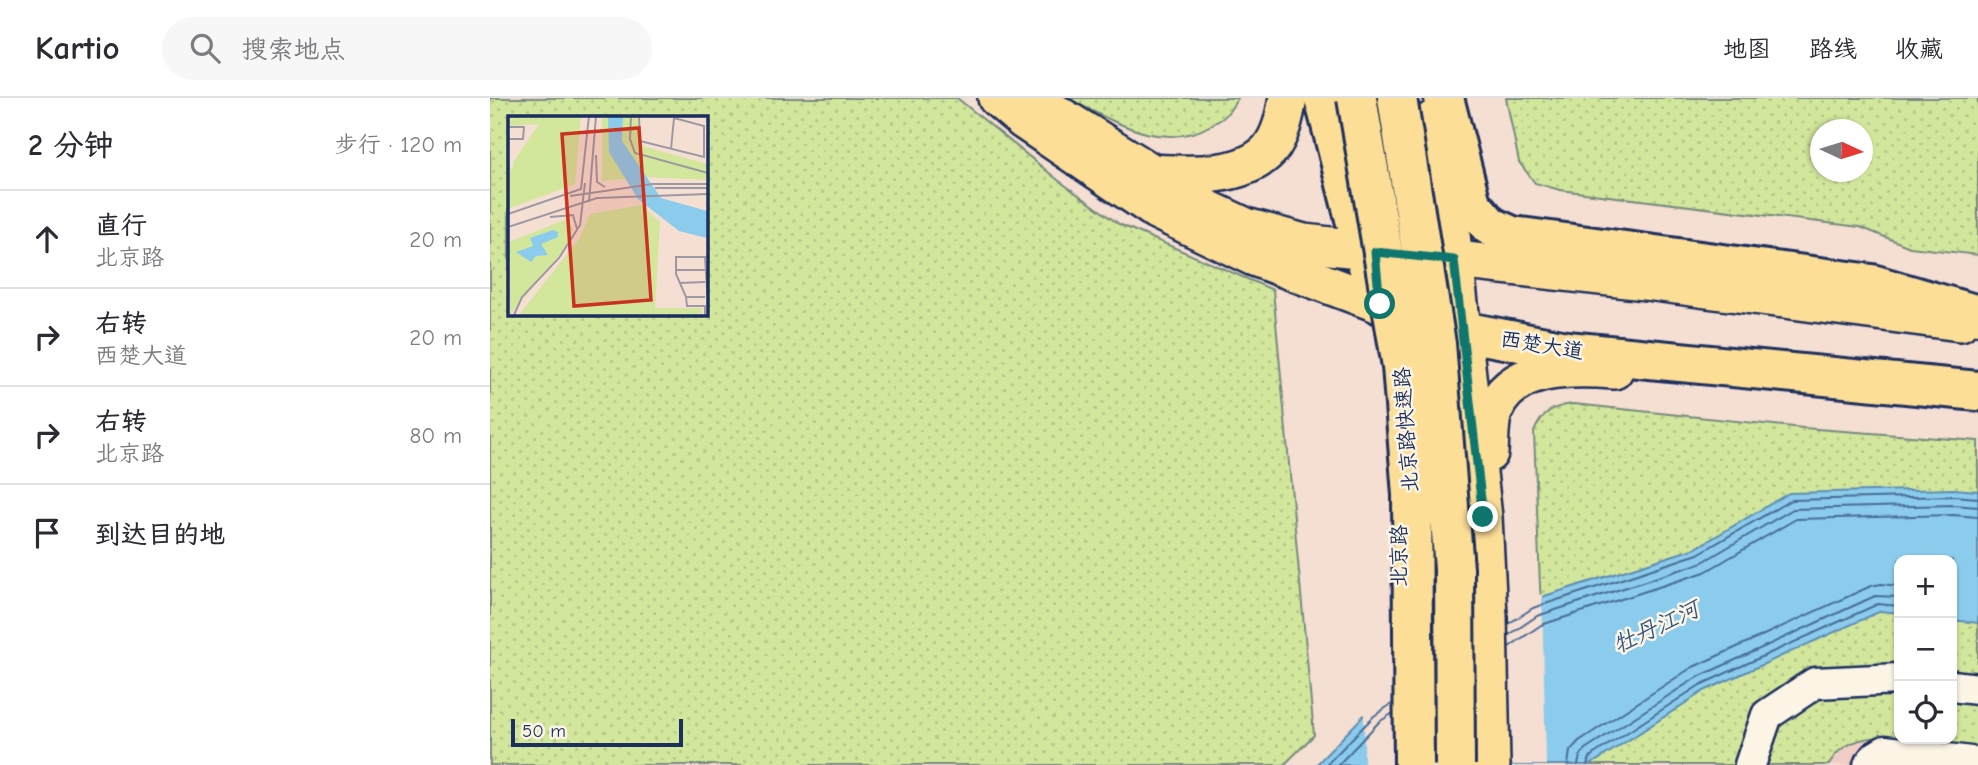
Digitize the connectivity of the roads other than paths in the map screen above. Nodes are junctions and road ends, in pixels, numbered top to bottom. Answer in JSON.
{"nodes":[{"id":1,"x":997,"y":98,"type":"edge"},
{"id":2,"x":1031,"y":98,"type":"edge"},
{"id":3,"x":1288,"y":98,"type":"edge"},
{"id":4,"x":1324,"y":98,"type":"edge"},
{"id":5,"x":1346,"y":98,"type":"edge"},
{"id":6,"x":1357,"y":98,"type":"edge"},
{"id":7,"x":1397,"y":98,"type":"edge"},
{"id":8,"x":1429,"y":98,"type":"edge"},
{"id":9,"x":1444,"y":98,"type":"edge"},
{"id":10,"x":1152,"y":173,"type":"junction"},
{"id":11,"x":1368,"y":251,"type":"junction"},
{"id":12,"x":1454,"y":260,"type":"junction"},
{"id":13,"x":1380,"y":304,"type":"junction"},
{"id":14,"x":1978,"y":315,"type":"edge"},
{"id":15,"x":1978,"y":324,"type":"edge"},
{"id":16,"x":1462,"y":331,"type":"junction"},
{"id":17,"x":1978,"y":392,"type":"edge"},
{"id":18,"x":1483,"y":517,"type":"junction"},
{"id":19,"x":1894,"y":679,"type":"edge"},
{"id":20,"x":1957,"y":687,"type":"edge"},
{"id":21,"x":1978,"y":689,"type":"edge"},
{"id":22,"x":1978,"y":763,"type":"edge"},
{"id":23,"x":1399,"y":765,"type":"edge"},
{"id":24,"x":1414,"y":765,"type":"edge"},
{"id":25,"x":1455,"y":765,"type":"edge"},
{"id":26,"x":1491,"y":765,"type":"edge"},
{"id":27,"x":1750,"y":765,"type":"edge"},
{"id":28,"x":1869,"y":765,"type":"edge"}],
"edges":[{"from":1,"to":13,"type":"main road","name":"西楚大道"},
{"from":2,"to":10,"type":"main road"},
{"from":3,"to":10,"type":"main road"},
{"from":4,"to":11,"type":"highway"},
{"from":5,"to":11,"type":"main road"},
{"from":6,"to":24,"type":"highway","name":"北京路快速路","bridge":true},
{"from":7,"to":25,"type":"highway","name":"北京路快速路","bridge":true},
{"from":8,"to":12,"type":"main road"},
{"from":9,"to":14,"type":"highway"},
{"from":10,"to":11,"type":"main road"},
{"from":11,"to":12,"type":"main road"},
{"from":11,"to":13,"type":"highway"},
{"from":12,"to":15,"type":"main road"},
{"from":12,"to":16,"type":"main road"},
{"from":13,"to":16,"type":"highway","name":"西楚大道"},
{"from":13,"to":23,"type":"main road","name":"北京路"},
{"from":16,"to":17,"type":"highway","name":"西楚大道"},
{"from":16,"to":18,"type":"main road"},
{"from":17,"to":18,"type":"main road"},
{"from":18,"to":26,"type":"main road"},
{"from":19,"to":27,"type":"street"},
{"from":20,"to":21,"type":"street"},
{"from":22,"to":28,"type":"street"}]}
